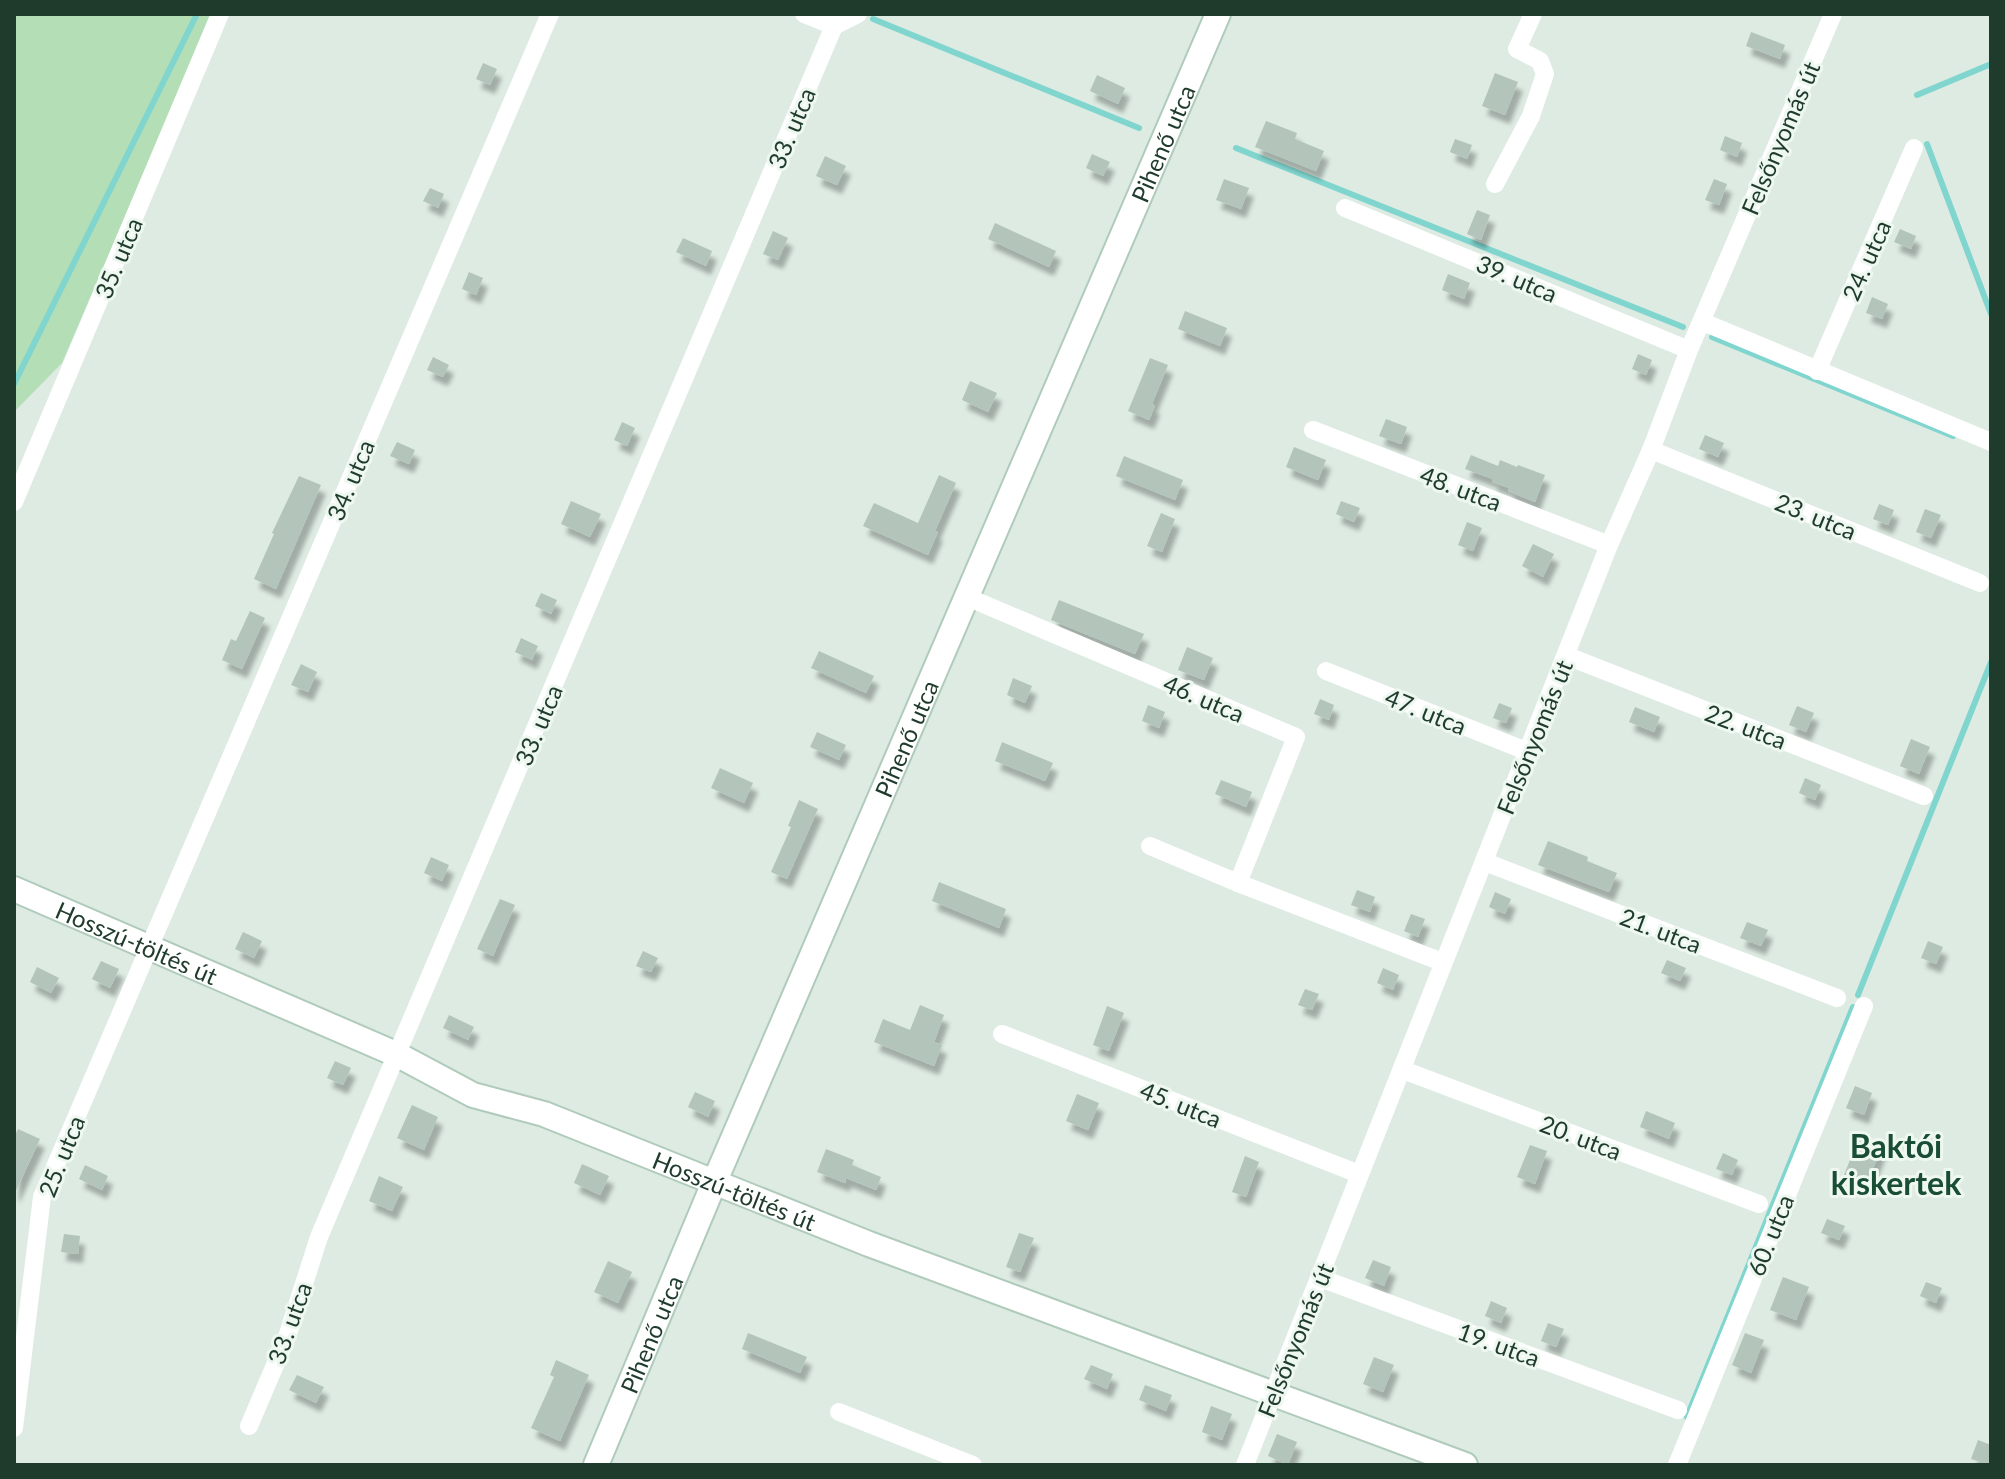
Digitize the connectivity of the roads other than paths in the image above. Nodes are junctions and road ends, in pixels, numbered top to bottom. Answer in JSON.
{"nodes":[{"id":1,"x":220,"y":14,"type":"edge"},
{"id":2,"x":550,"y":14,"type":"edge"},
{"id":3,"x":804,"y":14,"type":"edge"},
{"id":4,"x":858,"y":14,"type":"edge"},
{"id":5,"x":1218,"y":14,"type":"edge"},
{"id":6,"x":1533,"y":14,"type":"edge"},
{"id":7,"x":1833,"y":14,"type":"edge"},
{"id":8,"x":834,"y":26,"type":"junction"},
{"id":9,"x":1914,"y":148,"type":"dead end"},
{"id":10,"x":1495,"y":184,"type":"dead end"},
{"id":11,"x":1345,"y":208,"type":"dead end"},
{"id":12,"x":1703,"y":322,"type":"junction"},
{"id":13,"x":1689,"y":350,"type":"junction"},
{"id":14,"x":1817,"y":371,"type":"junction"},
{"id":15,"x":1313,"y":430,"type":"dead end"},
{"id":16,"x":1991,"y":442,"type":"edge"},
{"id":17,"x":1651,"y":450,"type":"junction"},
{"id":18,"x":14,"y":502,"type":"edge"},
{"id":19,"x":1609,"y":545,"type":"junction"},
{"id":20,"x":1980,"y":583,"type":"dead end"},
{"id":21,"x":967,"y":597,"type":"junction"},
{"id":22,"x":1567,"y":656,"type":"junction"},
{"id":23,"x":1326,"y":671,"type":"dead end"},
{"id":24,"x":1526,"y":751,"type":"junction"},
{"id":25,"x":1924,"y":796,"type":"dead end"},
{"id":26,"x":1150,"y":846,"type":"dead end"},
{"id":27,"x":1485,"y":862,"type":"junction"},
{"id":28,"x":1238,"y":883,"type":"junction"},
{"id":29,"x":14,"y":889,"type":"edge"},
{"id":30,"x":150,"y":945,"type":"junction"},
{"id":31,"x":1442,"y":962,"type":"junction"},
{"id":32,"x":1837,"y":998,"type":"dead end"},
{"id":33,"x":1864,"y":1006,"type":"dead end"},
{"id":34,"x":1002,"y":1034,"type":"dead end"},
{"id":35,"x":398,"y":1055,"type":"junction"},
{"id":36,"x":1403,"y":1070,"type":"junction"},
{"id":37,"x":1359,"y":1174,"type":"junction"},
{"id":38,"x":714,"y":1183,"type":"junction"},
{"id":39,"x":1759,"y":1204,"type":"dead end"},
{"id":40,"x":1320,"y":1278,"type":"junction"},
{"id":41,"x":1273,"y":1393,"type":"junction"},
{"id":42,"x":1678,"y":1410,"type":"dead end"},
{"id":43,"x":839,"y":1412,"type":"dead end"},
{"id":44,"x":249,"y":1426,"type":"dead end"},
{"id":45,"x":14,"y":1428,"type":"edge"},
{"id":46,"x":596,"y":1465,"type":"edge"},
{"id":47,"x":973,"y":1465,"type":"edge"},
{"id":48,"x":1245,"y":1465,"type":"edge"},
{"id":49,"x":1465,"y":1465,"type":"edge"},
{"id":50,"x":1677,"y":1465,"type":"edge"}],
"edges":[{"from":1,"to":18,"type":"street","name":"35. utca"},
{"from":2,"to":30,"type":"street","name":"34. utca"},
{"from":3,"to":8,"type":"street"},
{"from":4,"to":8,"type":"street"},
{"from":5,"to":21,"type":"street","name":"Pihenő utca"},
{"from":6,"to":10,"type":"street"},
{"from":7,"to":12,"type":"street","name":"Felsőnyomás út"},
{"from":8,"to":35,"type":"street","name":"33. utca"},
{"from":9,"to":14,"type":"street","name":"24. utca"},
{"from":11,"to":13,"type":"street","name":"39. utca"},
{"from":12,"to":13,"type":"street","name":"Felsőnyomás út"},
{"from":12,"to":14,"type":"street"},
{"from":13,"to":17,"type":"street","name":"Felsőnyomás út"},
{"from":14,"to":16,"type":"street"},
{"from":15,"to":19,"type":"street","name":"48. utca"},
{"from":17,"to":19,"type":"street","name":"Felsőnyomás út"},
{"from":17,"to":20,"type":"street","name":"23. utca"},
{"from":19,"to":22,"type":"street","name":"Felsőnyomás út"},
{"from":21,"to":28,"type":"street","name":"46. utca"},
{"from":21,"to":38,"type":"street","name":"Pihenő utca"},
{"from":22,"to":24,"type":"street","name":"Felsőnyomás út"},
{"from":22,"to":25,"type":"street","name":"22. utca"},
{"from":23,"to":24,"type":"street","name":"47. utca"},
{"from":24,"to":27,"type":"street","name":"Felsőnyomás út"},
{"from":26,"to":28,"type":"street"},
{"from":27,"to":31,"type":"street","name":"Felsőnyomás út"},
{"from":27,"to":32,"type":"street","name":"21. utca"},
{"from":28,"to":31,"type":"street"},
{"from":29,"to":30,"type":"street","name":"Hosszú-töltés út"},
{"from":30,"to":35,"type":"street","name":"Hosszú-töltés út"},
{"from":30,"to":45,"type":"street","name":"25. utca"},
{"from":31,"to":36,"type":"street","name":"Felsőnyomás út"},
{"from":33,"to":50,"type":"street","name":"60. utca"},
{"from":34,"to":37,"type":"street","name":"45. utca"},
{"from":35,"to":38,"type":"street","name":"Hosszú-töltés út"},
{"from":35,"to":44,"type":"street","name":"33. utca"},
{"from":36,"to":37,"type":"street","name":"Felsőnyomás út"},
{"from":36,"to":39,"type":"street","name":"20. utca"},
{"from":37,"to":40,"type":"street","name":"Felsőnyomás út"},
{"from":38,"to":41,"type":"street","name":"Hosszú-töltés út"},
{"from":38,"to":46,"type":"street","name":"Pihenő utca"},
{"from":40,"to":41,"type":"street","name":"Felsőnyomás út"},
{"from":40,"to":42,"type":"street","name":"19. utca"},
{"from":41,"to":48,"type":"street","name":"Felsőnyomás út"},
{"from":41,"to":49,"type":"street","name":"Hosszú-töltés út"},
{"from":43,"to":47,"type":"street"}]}
